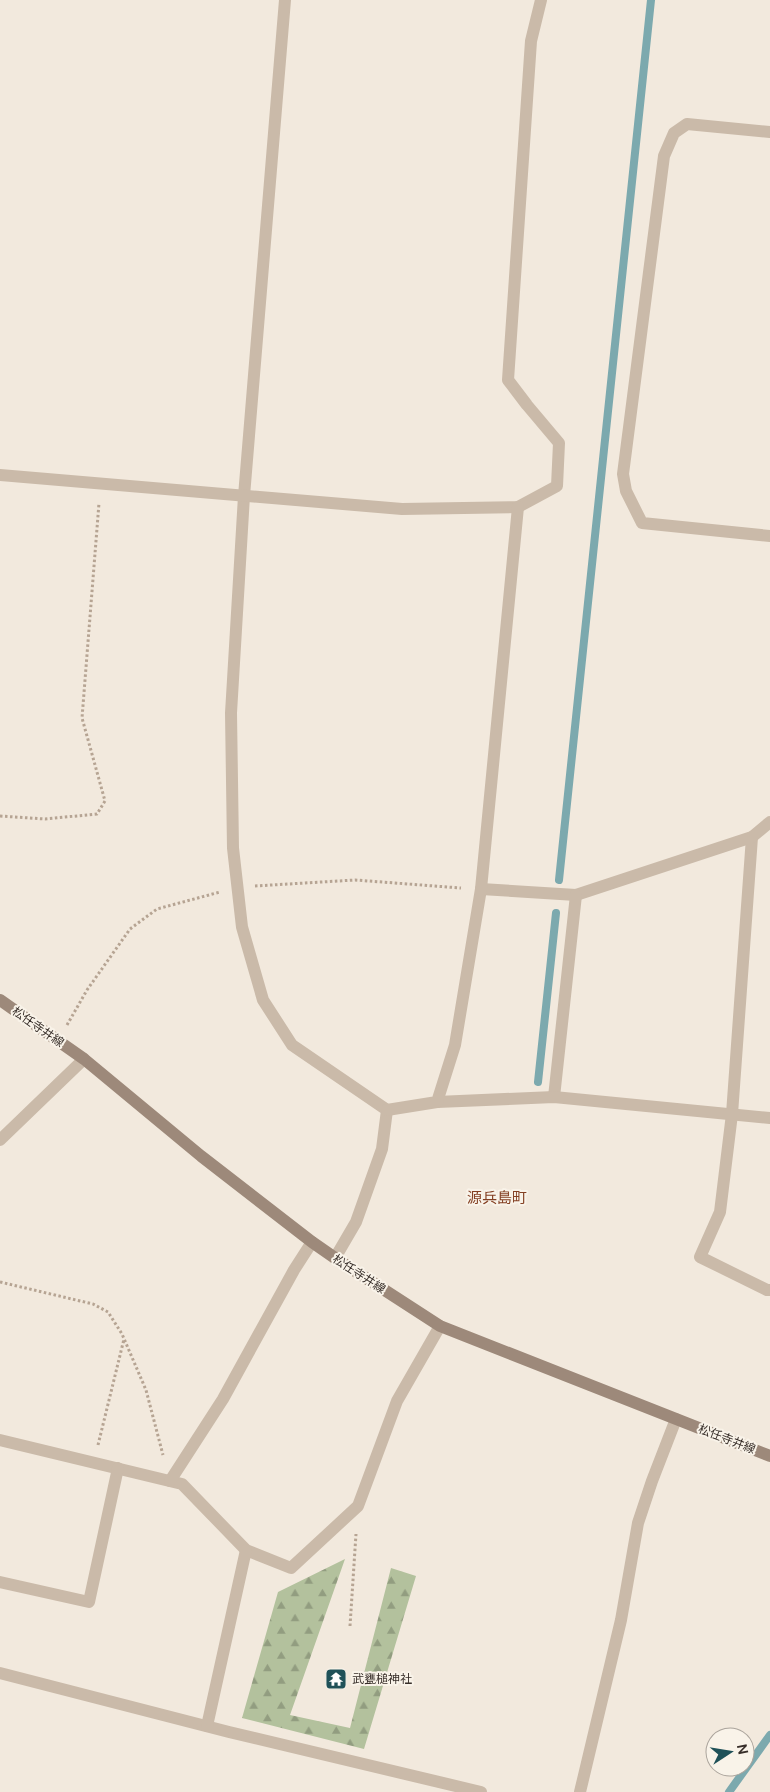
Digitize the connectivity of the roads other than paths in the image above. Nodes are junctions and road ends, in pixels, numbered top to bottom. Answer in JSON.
{"nodes":[{"id":1,"x":285,"y":0,"type":"edge"},
{"id":2,"x":541,"y":0,"type":"edge"},
{"id":3,"x":770,"y":132,"type":"edge"},
{"id":4,"x":0,"y":475,"type":"edge"},
{"id":5,"x":244,"y":496,"type":"junction"},
{"id":6,"x":518,"y":507,"type":"junction"},
{"id":7,"x":770,"y":536,"type":"edge"},
{"id":8,"x":770,"y":822,"type":"edge"},
{"id":9,"x":752,"y":837,"type":"junction"},
{"id":10,"x":482,"y":889,"type":"junction"},
{"id":11,"x":576,"y":895,"type":"junction"},
{"id":12,"x":0,"y":1000,"type":"edge"},
{"id":13,"x":84,"y":1059,"type":"junction"},
{"id":14,"x":554,"y":1096,"type":"junction"},
{"id":15,"x":437,"y":1102,"type":"junction"},
{"id":16,"x":388,"y":1110,"type":"junction"},
{"id":17,"x":732,"y":1114,"type":"junction"},
{"id":18,"x":770,"y":1118,"type":"edge"},
{"id":19,"x":0,"y":1140,"type":"edge"},
{"id":20,"x":312,"y":1242,"type":"junction"},
{"id":21,"x":335,"y":1258,"type":"junction"},
{"id":22,"x":770,"y":1290,"type":"edge"},
{"id":23,"x":440,"y":1326,"type":"junction"},
{"id":24,"x":676,"y":1419,"type":"junction"},
{"id":25,"x":0,"y":1440,"type":"edge"},
{"id":26,"x":770,"y":1456,"type":"edge"},
{"id":27,"x":118,"y":1468,"type":"junction"},
{"id":28,"x":170,"y":1481,"type":"junction"},
{"id":29,"x":246,"y":1550,"type":"junction"},
{"id":30,"x":0,"y":1582,"type":"edge"},
{"id":31,"x":0,"y":1673,"type":"edge"},
{"id":32,"x":207,"y":1726,"type":"junction"},
{"id":33,"x":481,"y":1792,"type":"edge"},
{"id":34,"x":580,"y":1792,"type":"edge"}],
"edges":[{"from":1,"to":5,"type":"street"},
{"from":2,"to":6,"type":"street"},
{"from":3,"to":7,"type":"street"},
{"from":4,"to":5,"type":"street"},
{"from":5,"to":6,"type":"street"},
{"from":5,"to":16,"type":"street"},
{"from":6,"to":10,"type":"street"},
{"from":8,"to":9,"type":"street"},
{"from":9,"to":11,"type":"street"},
{"from":9,"to":17,"type":"street"},
{"from":10,"to":11,"type":"street"},
{"from":10,"to":15,"type":"street"},
{"from":11,"to":14,"type":"street"},
{"from":12,"to":13,"type":"main road","name":"松任寺井線"},
{"from":13,"to":19,"type":"street"},
{"from":13,"to":20,"type":"main road","name":"松任寺井線"},
{"from":14,"to":15,"type":"street"},
{"from":14,"to":17,"type":"street"},
{"from":15,"to":16,"type":"street"},
{"from":16,"to":21,"type":"street"},
{"from":17,"to":18,"type":"street"},
{"from":17,"to":22,"type":"street"},
{"from":20,"to":21,"type":"main road","name":"松任寺井線"},
{"from":20,"to":28,"type":"street"},
{"from":21,"to":23,"type":"main road","name":"松任寺井線"},
{"from":23,"to":24,"type":"main road","name":"松任寺井線"},
{"from":23,"to":29,"type":"street"},
{"from":24,"to":26,"type":"main road","name":"松任寺井線"},
{"from":24,"to":34,"type":"street"},
{"from":25,"to":27,"type":"street"},
{"from":27,"to":28,"type":"street"},
{"from":27,"to":30,"type":"street"},
{"from":28,"to":29,"type":"street"},
{"from":29,"to":32,"type":"street"},
{"from":31,"to":32,"type":"street"},
{"from":32,"to":33,"type":"street"}]}
